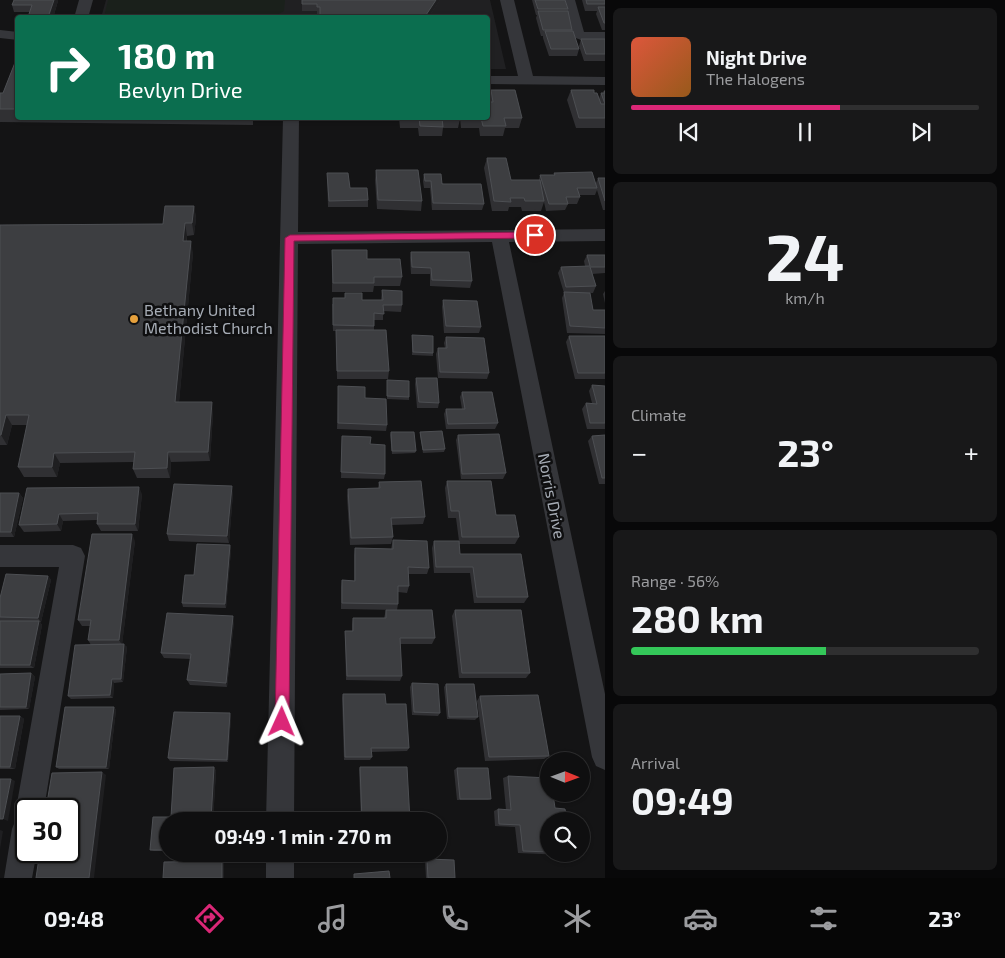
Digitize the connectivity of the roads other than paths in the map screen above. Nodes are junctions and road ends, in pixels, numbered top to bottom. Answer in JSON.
{"nodes":[{"id":1,"x":86,"y":0,"type":"edge"},
{"id":2,"x":507,"y":0,"type":"edge"},
{"id":3,"x":568,"y":0,"type":"edge"},
{"id":4,"x":82,"y":15,"type":"edge"},
{"id":5,"x":0,"y":34,"type":"edge"},
{"id":6,"x":15,"y":36,"type":"edge"},
{"id":7,"x":605,"y":36,"type":"edge"},
{"id":8,"x":490,"y":80,"type":"edge"},
{"id":9,"x":527,"y":81,"type":"junction"},
{"id":10,"x":605,"y":81,"type":"edge"},
{"id":11,"x":291,"y":120,"type":"edge"},
{"id":12,"x":499,"y":235,"type":"junction"},
{"id":13,"x":605,"y":235,"type":"edge"},
{"id":14,"x":290,"y":238,"type":"junction"},
{"id":15,"x":0,"y":556,"type":"edge"},
{"id":16,"x":605,"y":758,"type":"edge"},
{"id":17,"x":32,"y":798,"type":"edge"},
{"id":18,"x":280,"y":812,"type":"edge"},
{"id":19,"x":280,"y":862,"type":"edge"},
{"id":20,"x":20,"y":863,"type":"edge"},
{"id":21,"x":18,"y":878,"type":"edge"},
{"id":22,"x":280,"y":878,"type":"edge"}],
"edges":[{"from":1,"to":4,"type":"street"},
{"from":2,"to":9,"type":"street"},
{"from":3,"to":7,"type":"street"},
{"from":5,"to":6,"type":"street"},
{"from":8,"to":9,"type":"street"},
{"from":9,"to":10,"type":"street"},
{"from":11,"to":14,"type":"street"},
{"from":12,"to":13,"type":"street"},
{"from":12,"to":14,"type":"street"},
{"from":12,"to":16,"type":"street","name":"Norris Drive"},
{"from":14,"to":18,"type":"street"},
{"from":15,"to":17,"type":"street"},
{"from":19,"to":22,"type":"street"},
{"from":20,"to":21,"type":"street"}]}
